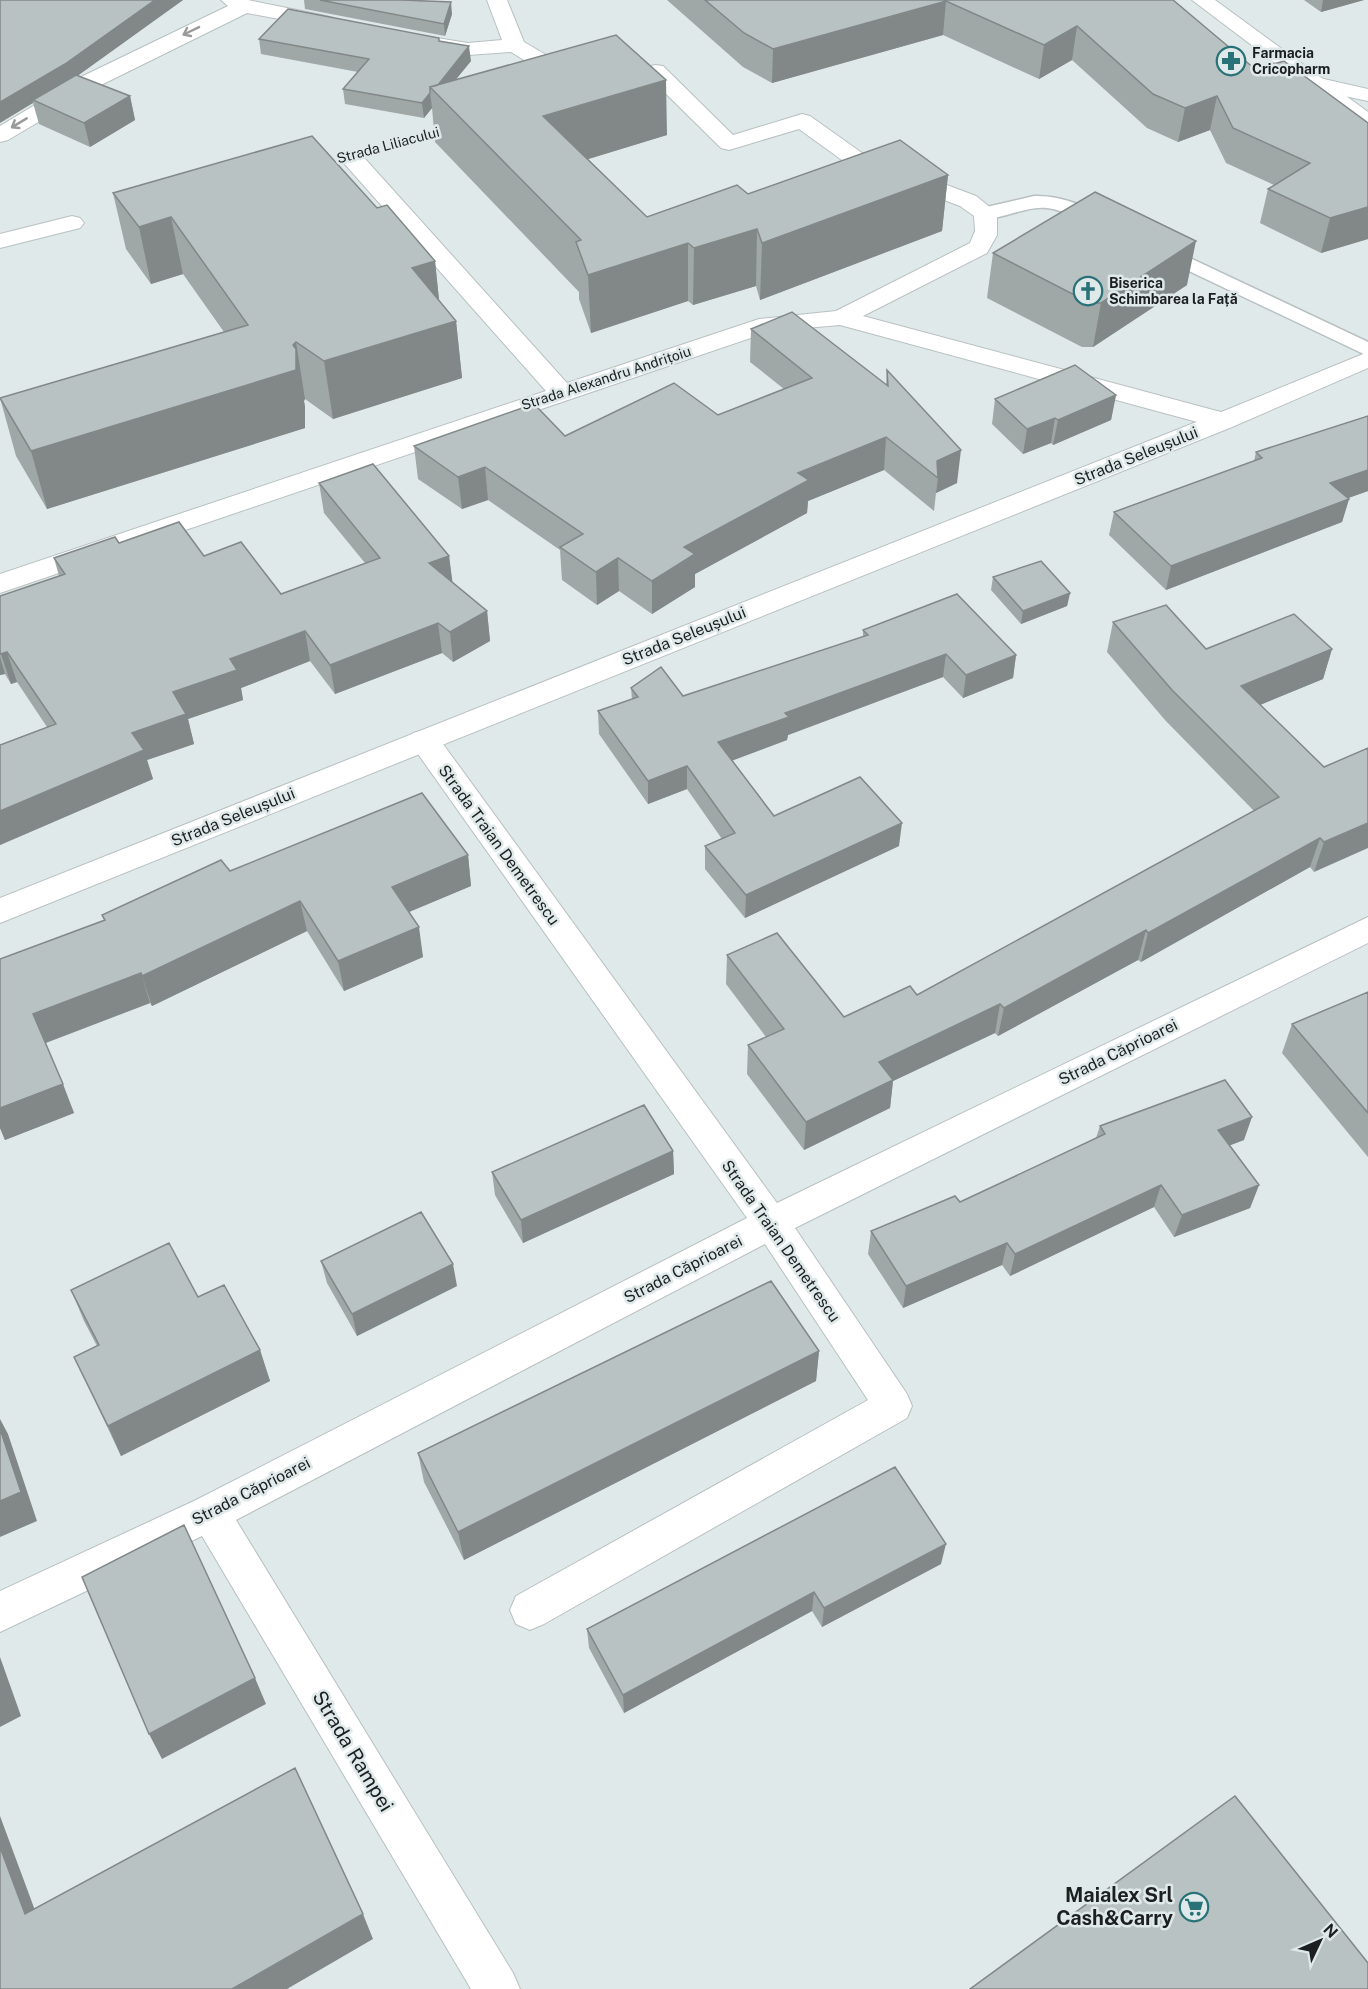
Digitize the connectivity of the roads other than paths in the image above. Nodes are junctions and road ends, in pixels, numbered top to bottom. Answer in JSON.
{"nodes":[{"id":1,"x":497,"y":0,"type":"edge"},
{"id":2,"x":1202,"y":0,"type":"edge"},
{"id":3,"x":238,"y":3,"type":"edge"},
{"id":4,"x":344,"y":26,"type":"edge"},
{"id":5,"x":400,"y":37,"type":"edge"},
{"id":6,"x":514,"y":45,"type":"junction"},
{"id":7,"x":1315,"y":83,"type":"junction"},
{"id":8,"x":611,"y":84,"type":"edge"},
{"id":9,"x":589,"y":90,"type":"edge"},
{"id":10,"x":1368,"y":95,"type":"edge"},
{"id":11,"x":1368,"y":122,"type":"edge"},
{"id":12,"x":0,"y":135,"type":"edge"},
{"id":13,"x":350,"y":156,"type":"road end"},
{"id":14,"x":985,"y":213,"type":"junction"},
{"id":15,"x":72,"y":223,"type":"dead end"},
{"id":16,"x":0,"y":241,"type":"edge"},
{"id":17,"x":841,"y":318,"type":"junction"},
{"id":18,"x":1368,"y":350,"type":"edge"},
{"id":19,"x":1368,"y":359,"type":"edge"},
{"id":20,"x":561,"y":392,"type":"junction"},
{"id":21,"x":1223,"y":421,"type":"junction"},
{"id":22,"x":0,"y":584,"type":"edge"},
{"id":23,"x":424,"y":740,"type":"junction"},
{"id":24,"x":0,"y":912,"type":"edge"},
{"id":25,"x":1368,"y":929,"type":"edge"},
{"id":26,"x":771,"y":1223,"type":"junction"},
{"id":27,"x":210,"y":1513,"type":"junction"},
{"id":28,"x":530,"y":1610,"type":"dead end"},
{"id":29,"x":0,"y":1612,"type":"edge"},
{"id":30,"x":497,"y":1989,"type":"edge"}],
"edges":[{"from":1,"to":6,"type":"street"},
{"from":2,"to":7,"type":"street"},
{"from":3,"to":4,"type":"street"},
{"from":3,"to":12,"type":"street","one_way":true},
{"from":5,"to":6,"type":"street"},
{"from":6,"to":9,"type":"street"},
{"from":7,"to":10,"type":"street"},
{"from":7,"to":11,"type":"street"},
{"from":8,"to":14,"type":"street"},
{"from":13,"to":20,"type":"street"},
{"from":14,"to":17,"type":"street"},
{"from":14,"to":18,"type":"lane"},
{"from":15,"to":16,"type":"street"},
{"from":17,"to":20,"type":"street","name":"Strada Alexandru Andrițoiu"},
{"from":17,"to":21,"type":"street","name":"Strada Alexandru Andrițoiu"},
{"from":19,"to":21,"type":"street","name":"Strada Seleușului"},
{"from":20,"to":22,"type":"street","name":"Strada Alexandru Andrițoiu"},
{"from":21,"to":23,"type":"street","name":"Strada Seleușului"},
{"from":23,"to":24,"type":"street","name":"Strada Seleușului"},
{"from":23,"to":26,"type":"street","name":"Strada Traian Demetrescu"},
{"from":25,"to":26,"type":"street","name":"Strada Căprioarei"},
{"from":26,"to":27,"type":"street","name":"Strada Căprioarei"},
{"from":26,"to":28,"type":"street","name":"Strada Traian Demetrescu"},
{"from":27,"to":29,"type":"street","name":"Strada Căprioarei"},
{"from":27,"to":30,"type":"street","name":"Strada Rampei"}]}
